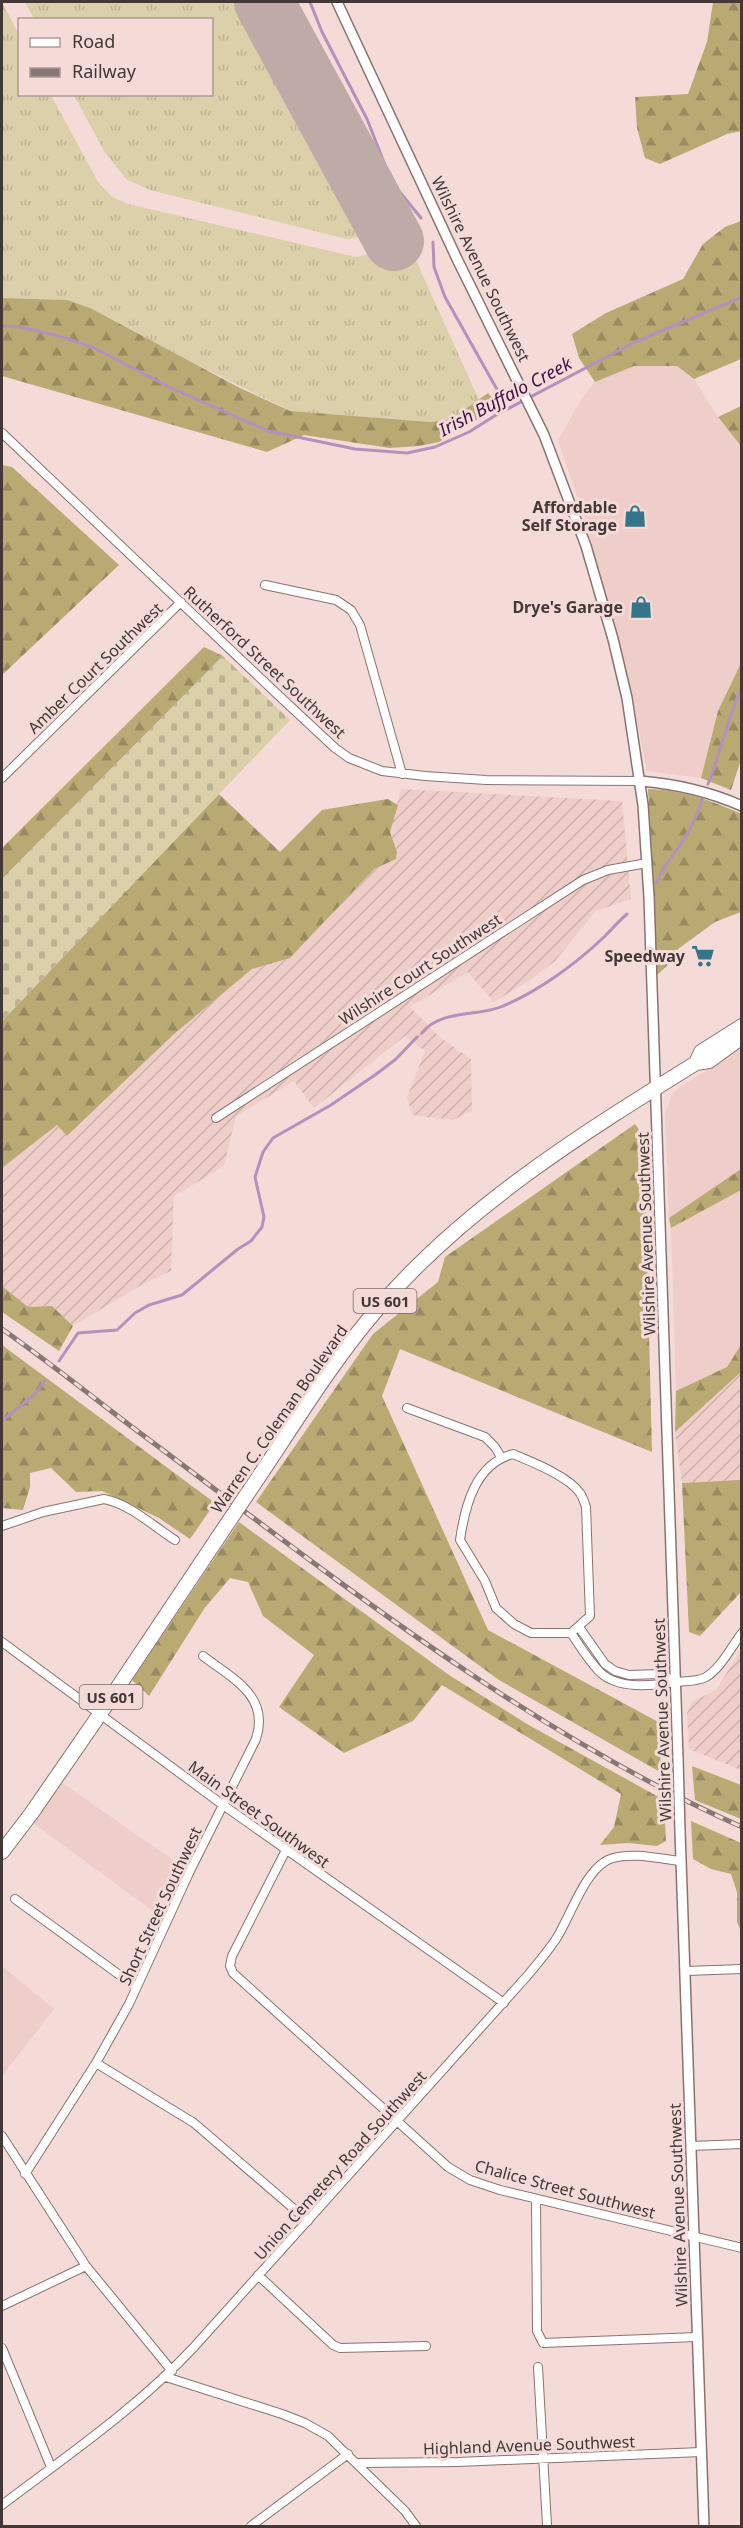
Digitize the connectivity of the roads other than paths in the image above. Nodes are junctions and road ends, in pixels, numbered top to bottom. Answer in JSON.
{"nodes":[{"id":1,"x":337,"y":2,"type":"edge"},
{"id":2,"x":2,"y":433,"type":"edge"},
{"id":3,"x":265,"y":585,"type":"dead end"},
{"id":4,"x":181,"y":602,"type":"junction"},
{"id":5,"x":402,"y":774,"type":"junction"},
{"id":6,"x":2,"y":778,"type":"edge"},
{"id":7,"x":640,"y":781,"type":"junction"},
{"id":8,"x":741,"y":806,"type":"edge"},
{"id":9,"x":647,"y":863,"type":"junction"},
{"id":10,"x":741,"y":1026,"type":"edge"},
{"id":11,"x":741,"y":1037,"type":"edge"},
{"id":12,"x":696,"y":1063,"type":"junction"},
{"id":13,"x":657,"y":1087,"type":"junction"},
{"id":14,"x":216,"y":1118,"type":"dead end"},
{"id":15,"x":407,"y":1408,"type":"dead end"},
{"id":16,"x":501,"y":1457,"type":"junction"},
{"id":17,"x":2,"y":1526,"type":"edge"},
{"id":18,"x":175,"y":1540,"type":"dead end"},
{"id":19,"x":579,"y":1627,"type":"junction"},
{"id":20,"x":571,"y":1633,"type":"junction"},
{"id":21,"x":741,"y":1633,"type":"edge"},
{"id":22,"x":2,"y":1642,"type":"edge"},
{"id":23,"x":203,"y":1656,"type":"dead end"},
{"id":24,"x":675,"y":1682,"type":"junction"},
{"id":25,"x":99,"y":1714,"type":"junction"},
{"id":26,"x":223,"y":1805,"type":"junction"},
{"id":27,"x":286,"y":1850,"type":"junction"},
{"id":28,"x":2,"y":1852,"type":"edge"},
{"id":29,"x":681,"y":1861,"type":"junction"},
{"id":30,"x":15,"y":1899,"type":"dead end"},
{"id":31,"x":741,"y":1969,"type":"edge"},
{"id":32,"x":686,"y":1971,"type":"junction"},
{"id":33,"x":136,"y":1988,"type":"junction"},
{"id":34,"x":504,"y":2003,"type":"junction"},
{"id":35,"x":96,"y":2063,"type":"junction"},
{"id":36,"x":398,"y":2121,"type":"junction"},
{"id":37,"x":2,"y":2136,"type":"edge"},
{"id":38,"x":741,"y":2144,"type":"edge"},
{"id":39,"x":692,"y":2146,"type":"junction"},
{"id":40,"x":25,"y":2174,"type":"junction"},
{"id":41,"x":536,"y":2199,"type":"junction"},
{"id":42,"x":308,"y":2221,"type":"junction"},
{"id":43,"x":695,"y":2236,"type":"junction"},
{"id":44,"x":741,"y":2248,"type":"edge"},
{"id":45,"x":86,"y":2266,"type":"junction"},
{"id":46,"x":258,"y":2275,"type":"junction"},
{"id":47,"x":2,"y":2306,"type":"edge"},
{"id":48,"x":698,"y":2337,"type":"junction"},
{"id":49,"x":426,"y":2346,"type":"dead end"},
{"id":50,"x":2,"y":2348,"type":"edge"},
{"id":51,"x":538,"y":2367,"type":"dead end"},
{"id":52,"x":169,"y":2374,"type":"junction"},
{"id":53,"x":701,"y":2452,"type":"junction"},
{"id":54,"x":348,"y":2454,"type":"junction"},
{"id":55,"x":543,"y":2458,"type":"junction"},
{"id":56,"x":357,"y":2463,"type":"junction"},
{"id":57,"x":51,"y":2467,"type":"junction"},
{"id":58,"x":2,"y":2505,"type":"edge"},
{"id":59,"x":251,"y":2526,"type":"edge"},
{"id":60,"x":416,"y":2526,"type":"edge"},
{"id":61,"x":547,"y":2526,"type":"edge"},
{"id":62,"x":704,"y":2526,"type":"edge"}],
"edges":[{"from":1,"to":7,"type":"street","name":"Wilshire Avenue Southwest"},
{"from":2,"to":4,"type":"street","name":"Rutherford Street Southwest"},
{"from":3,"to":5,"type":"street"},
{"from":4,"to":5,"type":"street","name":"Rutherford Street Southwest"},
{"from":4,"to":6,"type":"street","name":"Amber Court Southwest"},
{"from":5,"to":7,"type":"street","name":"Rutherford Street Southwest"},
{"from":7,"to":8,"type":"street"},
{"from":7,"to":9,"type":"street","name":"Wilshire Avenue Southwest"},
{"from":9,"to":13,"type":"street","name":"Wilshire Avenue Southwest"},
{"from":9,"to":14,"type":"street","name":"Wilshire Court Southwest"},
{"from":10,"to":12,"type":"highway","name":"Warren C. Coleman Boulevard","number":"US 601"},
{"from":11,"to":12,"type":"highway","name":"Warren C. Coleman Boulevard","number":"US 601"},
{"from":12,"to":13,"type":"highway","name":"Warren C. Coleman Boulevard","number":"US 601"},
{"from":13,"to":24,"type":"street","name":"Wilshire Avenue Southwest"},
{"from":13,"to":25,"type":"highway","name":"Warren C. Coleman Boulevard","number":"US 601","bridge":true},
{"from":15,"to":16,"type":"street"},
{"from":16,"to":19,"type":"street"},
{"from":16,"to":20,"type":"street"},
{"from":17,"to":18,"type":"street"},
{"from":19,"to":20,"type":"street"},
{"from":19,"to":24,"type":"street"},
{"from":20,"to":24,"type":"street"},
{"from":21,"to":24,"type":"street"},
{"from":22,"to":25,"type":"street","name":"Main Street Southwest"},
{"from":23,"to":26,"type":"street","name":"Short Street Southwest"},
{"from":24,"to":29,"type":"street","name":"Wilshire Avenue Southwest","bridge":true},
{"from":25,"to":26,"type":"street","name":"Main Street Southwest"},
{"from":25,"to":28,"type":"highway","name":"Warren C. Coleman Boulevard","number":"US 601"},
{"from":26,"to":27,"type":"street","name":"Main Street Southwest"},
{"from":26,"to":33,"type":"street","name":"Short Street Southwest"},
{"from":27,"to":34,"type":"street","name":"Main Street Southwest"},
{"from":27,"to":36,"type":"street","name":"Chalice Street Southwest"},
{"from":29,"to":32,"type":"street","name":"Wilshire Avenue Southwest"},
{"from":29,"to":34,"type":"street","name":"Union Cemetery Road Southwest"},
{"from":30,"to":33,"type":"street"},
{"from":31,"to":32,"type":"street"},
{"from":32,"to":39,"type":"street","name":"Wilshire Avenue Southwest"},
{"from":33,"to":35,"type":"street","name":"Short Street Southwest"},
{"from":34,"to":36,"type":"street","name":"Union Cemetery Road Southwest"},
{"from":35,"to":40,"type":"street","name":"Short Street Southwest"},
{"from":35,"to":42,"type":"street"},
{"from":36,"to":41,"type":"street","name":"Chalice Street Southwest"},
{"from":36,"to":42,"type":"street","name":"Union Cemetery Road Southwest"},
{"from":37,"to":40,"type":"street"},
{"from":38,"to":39,"type":"street"},
{"from":39,"to":43,"type":"street","name":"Wilshire Avenue Southwest"},
{"from":40,"to":45,"type":"street"},
{"from":41,"to":43,"type":"street","name":"Chalice Street Southwest"},
{"from":41,"to":48,"type":"street"},
{"from":42,"to":46,"type":"street","name":"Union Cemetery Road Southwest"},
{"from":43,"to":44,"type":"street","name":"Chalice Street Southwest"},
{"from":43,"to":48,"type":"street","name":"Wilshire Avenue Southwest"},
{"from":45,"to":47,"type":"street"},
{"from":45,"to":52,"type":"street"},
{"from":46,"to":49,"type":"street"},
{"from":46,"to":52,"type":"street","name":"Union Cemetery Road Southwest"},
{"from":48,"to":53,"type":"street","name":"Wilshire Avenue Southwest"},
{"from":50,"to":57,"type":"street"},
{"from":51,"to":55,"type":"street"},
{"from":52,"to":54,"type":"street"},
{"from":52,"to":57,"type":"street","name":"Union Cemetery Road Southwest"},
{"from":53,"to":55,"type":"street","name":"Highland Avenue Southwest"},
{"from":53,"to":62,"type":"street","name":"Wilshire Avenue Southwest"},
{"from":54,"to":56,"type":"street"},
{"from":54,"to":59,"type":"street"},
{"from":55,"to":56,"type":"street","name":"Highland Avenue Southwest"},
{"from":55,"to":61,"type":"street"},
{"from":56,"to":60,"type":"street"},
{"from":57,"to":58,"type":"street","name":"Union Cemetery Road Southwest"}]}
